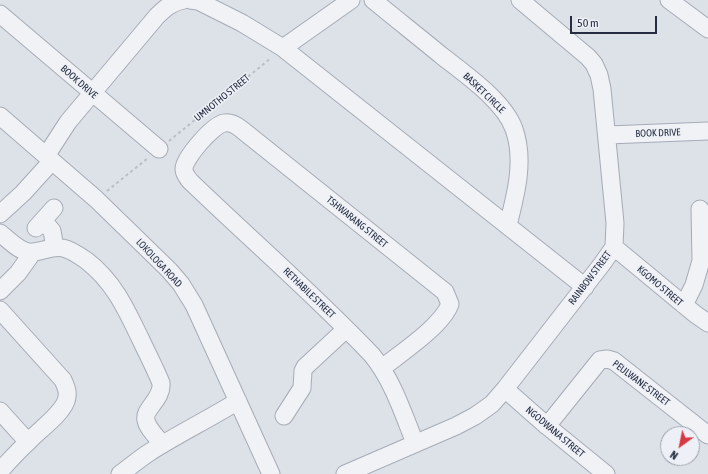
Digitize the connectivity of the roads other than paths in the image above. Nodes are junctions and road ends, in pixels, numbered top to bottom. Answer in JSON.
{"nodes":[{"id":1,"x":184,"y":0,"type":"edge"},
{"id":2,"x":190,"y":0,"type":"edge"},
{"id":3,"x":351,"y":0,"type":"edge"},
{"id":4,"x":373,"y":0,"type":"edge"},
{"id":5,"x":520,"y":0,"type":"edge"},
{"id":6,"x":669,"y":0,"type":"edge"},
{"id":7,"x":0,"y":14,"type":"edge"},
{"id":8,"x":708,"y":29,"type":"edge"},
{"id":9,"x":283,"y":48,"type":"junction"},
{"id":10,"x":92,"y":93,"type":"junction"},
{"id":11,"x":0,"y":116,"type":"edge"},
{"id":12,"x":708,"y":131,"type":"edge"},
{"id":13,"x":608,"y":135,"type":"junction"},
{"id":14,"x":159,"y":149,"type":"road end"},
{"id":15,"x":49,"y":158,"type":"junction"},
{"id":16,"x":187,"y":160,"type":"joint"},
{"id":17,"x":54,"y":208,"type":"dead end"},
{"id":18,"x":700,"y":209,"type":"dead end"},
{"id":19,"x":0,"y":214,"type":"edge"},
{"id":20,"x":508,"y":225,"type":"junction"},
{"id":21,"x":0,"y":233,"type":"edge"},
{"id":22,"x":54,"y":247,"type":"junction"},
{"id":23,"x":614,"y":247,"type":"junction"},
{"id":24,"x":33,"y":252,"type":"junction"},
{"id":25,"x":585,"y":287,"type":"junction"},
{"id":26,"x":0,"y":291,"type":"edge"},
{"id":27,"x":684,"y":305,"type":"junction"},
{"id":28,"x":0,"y":310,"type":"edge"},
{"id":29,"x":708,"y":323,"type":"edge"},
{"id":30,"x":346,"y":329,"type":"junction"},
{"id":31,"x":382,"y":368,"type":"junction"},
{"id":32,"x":505,"y":389,"type":"junction"},
{"id":33,"x":238,"y":401,"type":"junction"},
{"id":34,"x":0,"y":411,"type":"edge"},
{"id":35,"x":284,"y":416,"type":"dead end"},
{"id":36,"x":547,"y":426,"type":"junction"},
{"id":37,"x":708,"y":435,"type":"edge"},
{"id":38,"x":28,"y":442,"type":"junction"},
{"id":39,"x":415,"y":443,"type":"junction"},
{"id":40,"x":162,"y":444,"type":"junction"},
{"id":41,"x":0,"y":471,"type":"edge"},
{"id":42,"x":120,"y":474,"type":"edge"},
{"id":43,"x":271,"y":474,"type":"edge"},
{"id":44,"x":345,"y":474,"type":"edge"},
{"id":45,"x":606,"y":474,"type":"edge"}],
"edges":[{"from":1,"to":10,"type":"street"},
{"from":2,"to":9,"type":"street"},
{"from":3,"to":9,"type":"street"},
{"from":4,"to":20,"type":"street","name":"BASKET CIRCLE"},
{"from":5,"to":13,"type":"street","name":"RAINBOW STREET"},
{"from":6,"to":8,"type":"street"},
{"from":7,"to":10,"type":"street","name":"BOOK DRIVE"},
{"from":9,"to":20,"type":"street"},
{"from":10,"to":14,"type":"street","name":"BOOK DRIVE"},
{"from":10,"to":15,"type":"street"},
{"from":11,"to":15,"type":"street","name":"LOKOLOGA ROAD"},
{"from":12,"to":13,"type":"street","name":"BOOK DRIVE"},
{"from":13,"to":23,"type":"street","name":"RAINBOW STREET"},
{"from":15,"to":19,"type":"street"},
{"from":15,"to":33,"type":"street","name":"LOKOLOGA ROAD"},
{"from":16,"to":30,"type":"street","name":"RETHABILE STREET"},
{"from":16,"to":31,"type":"street","name":"TSHWARANG STREET"},
{"from":17,"to":22,"type":"street"},
{"from":18,"to":27,"type":"street"},
{"from":20,"to":25,"type":"street"},
{"from":21,"to":24,"type":"street"},
{"from":22,"to":24,"type":"street"},
{"from":22,"to":40,"type":"street"},
{"from":23,"to":25,"type":"street","name":"RAINBOW STREET"},
{"from":23,"to":27,"type":"street","name":"KGOMO STREET"},
{"from":24,"to":26,"type":"street"},
{"from":25,"to":32,"type":"street","name":"RAINBOW STREET"},
{"from":27,"to":29,"type":"street","name":"KGOMO STREET"},
{"from":28,"to":38,"type":"street"},
{"from":30,"to":31,"type":"street","name":"RETHABILE STREET"},
{"from":30,"to":35,"type":"street"},
{"from":31,"to":39,"type":"street","name":"RETHABILE STREET"},
{"from":32,"to":36,"type":"street","name":"NGODWANA STREET"},
{"from":32,"to":39,"type":"street","name":"RAINBOW STREET"},
{"from":33,"to":40,"type":"street"},
{"from":33,"to":43,"type":"street","name":"LOKOLOGA ROAD"},
{"from":34,"to":38,"type":"street"},
{"from":36,"to":37,"type":"street","name":"PEULWANE STREET"},
{"from":36,"to":45,"type":"street","name":"NGODWANA STREET"},
{"from":38,"to":41,"type":"street"},
{"from":39,"to":44,"type":"street","name":"RAINBOW STREET"},
{"from":40,"to":42,"type":"street"}]}
